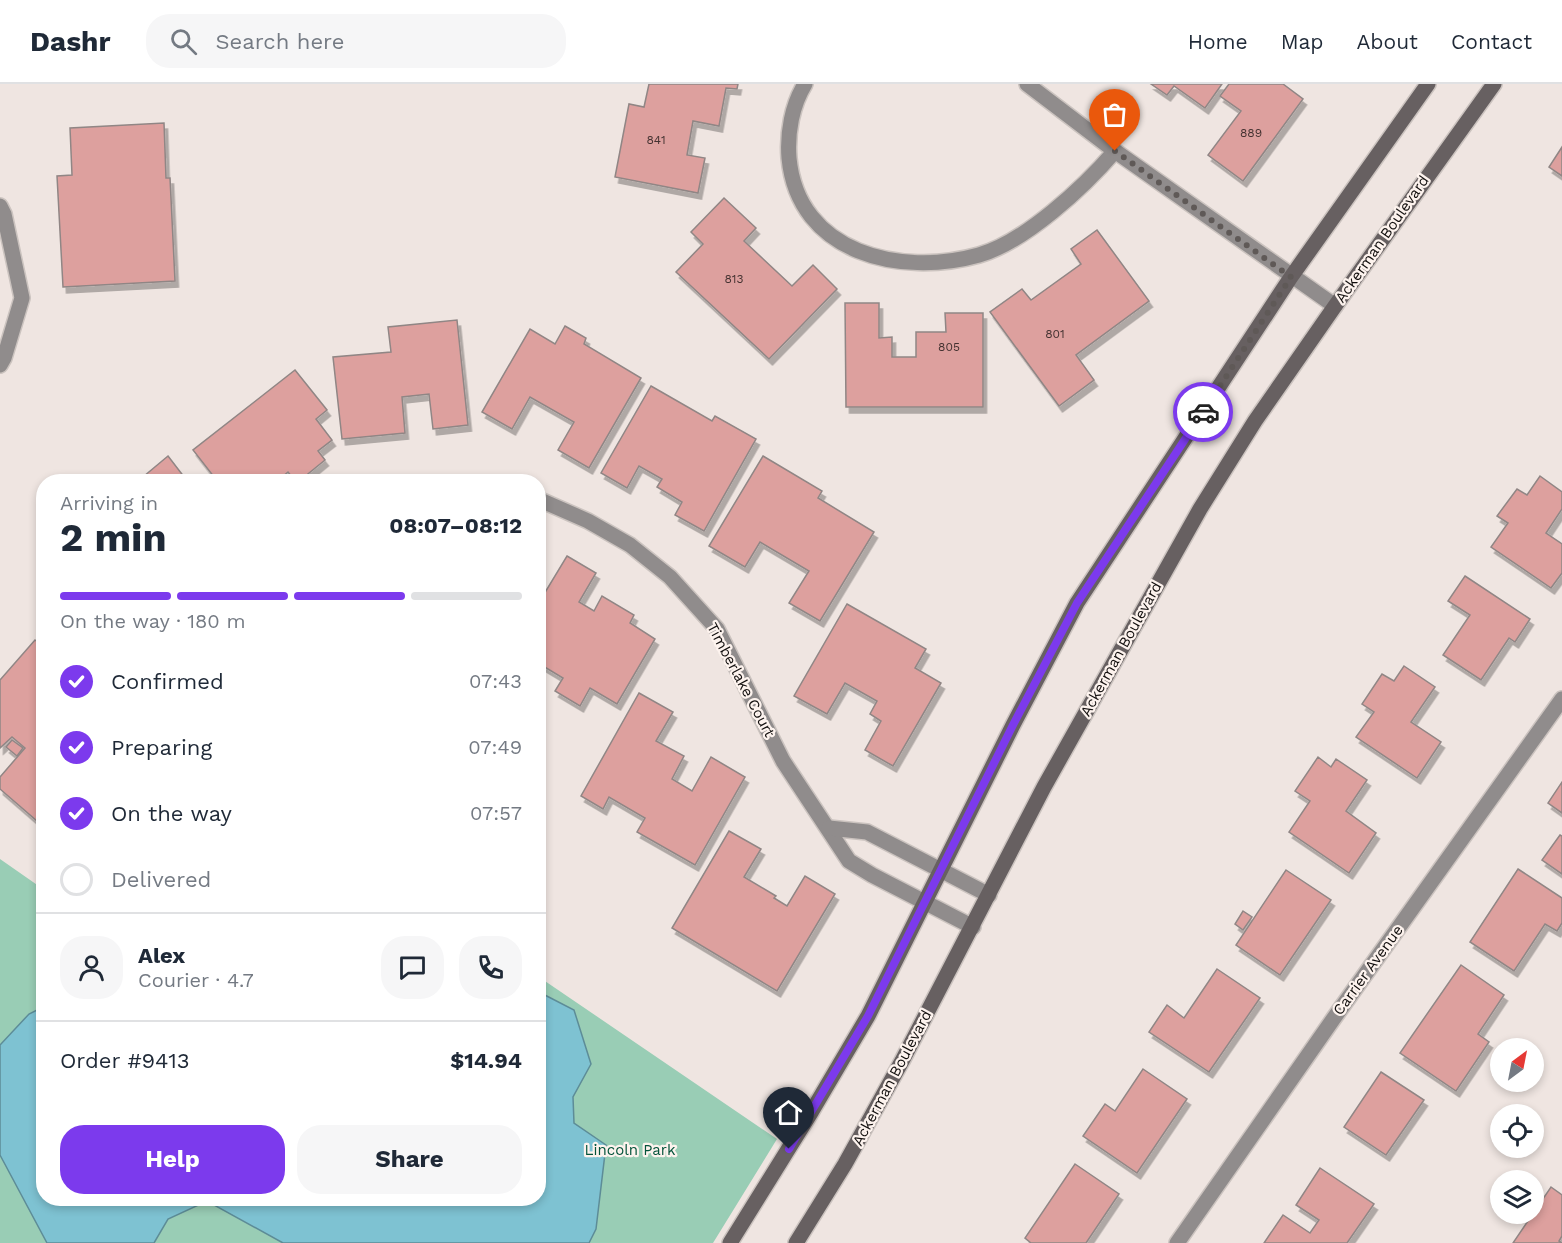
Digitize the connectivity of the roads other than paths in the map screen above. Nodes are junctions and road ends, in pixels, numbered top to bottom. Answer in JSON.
{"nodes":[{"id":1,"x":805,"y":84,"type":"edge"},
{"id":2,"x":1027,"y":84,"type":"edge"},
{"id":3,"x":1428,"y":84,"type":"edge"},
{"id":4,"x":1494,"y":84,"type":"edge"},
{"id":5,"x":1115,"y":151,"type":"junction"},
{"id":6,"x":0,"y":206,"type":"edge"},
{"id":7,"x":1291,"y":277,"type":"junction"},
{"id":8,"x":1335,"y":306,"type":"junction"},
{"id":9,"x":0,"y":365,"type":"edge"},
{"id":10,"x":546,"y":503,"type":"edge"},
{"id":11,"x":1562,"y":699,"type":"edge"},
{"id":12,"x":829,"y":828,"type":"junction"},
{"id":13,"x":941,"y":870,"type":"junction"},
{"id":14,"x":989,"y":896,"type":"junction"},
{"id":15,"x":925,"y":903,"type":"junction"},
{"id":16,"x":973,"y":927,"type":"junction"},
{"id":17,"x":730,"y":1243,"type":"edge"},
{"id":18,"x":796,"y":1243,"type":"edge"},
{"id":19,"x":1177,"y":1243,"type":"edge"}],
"edges":[{"from":1,"to":5,"type":"street"},
{"from":2,"to":5,"type":"street"},
{"from":3,"to":7,"type":"street"},
{"from":4,"to":8,"type":"street","name":"Ackerman Boulevard"},
{"from":5,"to":7,"type":"street"},
{"from":6,"to":9,"type":"street"},
{"from":7,"to":8,"type":"street"},
{"from":7,"to":13,"type":"street"},
{"from":8,"to":14,"type":"street","name":"Ackerman Boulevard"},
{"from":10,"to":12,"type":"street","name":"Timberlake Court"},
{"from":11,"to":19,"type":"street","name":"Carrier Avenue"},
{"from":12,"to":13,"type":"street"},
{"from":12,"to":15,"type":"street","name":"Timberlake Court"},
{"from":13,"to":14,"type":"street"},
{"from":13,"to":15,"type":"street"},
{"from":14,"to":16,"type":"street","name":"Ackerman Boulevard"},
{"from":15,"to":16,"type":"street","name":"Timberlake Court"},
{"from":15,"to":17,"type":"street"},
{"from":16,"to":18,"type":"street","name":"Ackerman Boulevard"}]}
